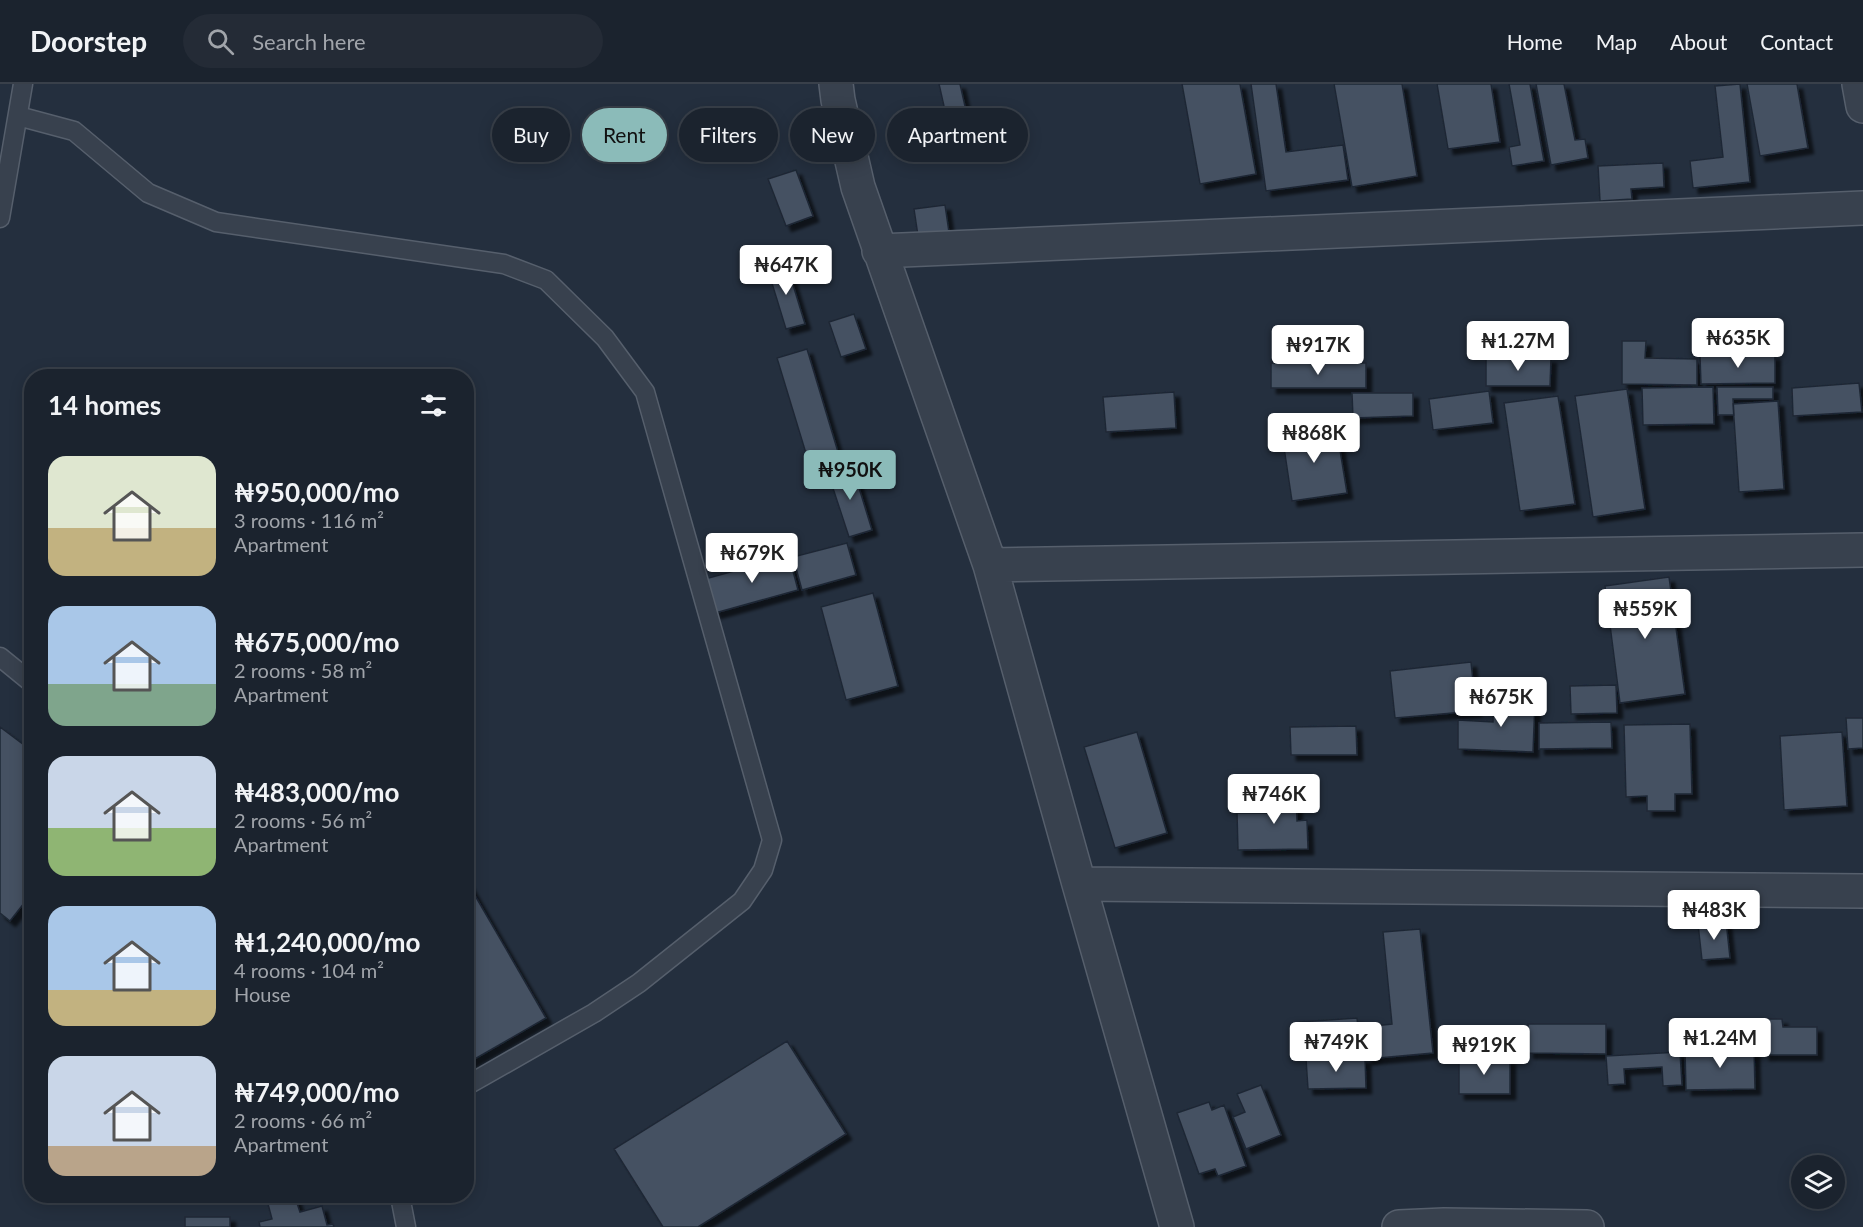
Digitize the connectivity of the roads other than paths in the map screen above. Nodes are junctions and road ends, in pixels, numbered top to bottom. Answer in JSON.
{"nodes":[{"id":1,"x":23,"y":84,"type":"edge"},
{"id":2,"x":836,"y":84,"type":"edge"},
{"id":3,"x":1859,"y":84,"type":"edge"},
{"id":4,"x":1863,"y":106,"type":"edge"},
{"id":5,"x":18,"y":116,"type":"junction"},
{"id":6,"x":1863,"y":208,"type":"edge"},
{"id":7,"x":0,"y":218,"type":"edge"},
{"id":8,"x":879,"y":251,"type":"junction"},
{"id":9,"x":1863,"y":550,"type":"edge"},
{"id":10,"x":990,"y":565,"type":"junction"},
{"id":11,"x":0,"y":657,"type":"edge"},
{"id":12,"x":24,"y":676,"type":"edge"},
{"id":13,"x":1079,"y":884,"type":"junction"},
{"id":14,"x":1863,"y":891,"type":"edge"},
{"id":15,"x":474,"y":1081,"type":"edge"},
{"id":16,"x":401,"y":1203,"type":"edge"},
{"id":17,"x":406,"y":1227,"type":"edge"},
{"id":18,"x":1177,"y":1227,"type":"edge"},
{"id":19,"x":1399,"y":1227,"type":"edge"},
{"id":20,"x":1587,"y":1227,"type":"edge"}],
"edges":[{"from":1,"to":5,"type":"lane"},
{"from":2,"to":8,"type":"street"},
{"from":3,"to":4,"type":"street"},
{"from":5,"to":7,"type":"lane"},
{"from":5,"to":15,"type":"lane"},
{"from":6,"to":8,"type":"street"},
{"from":8,"to":10,"type":"street"},
{"from":9,"to":10,"type":"street"},
{"from":10,"to":13,"type":"street"},
{"from":11,"to":12,"type":"lane"},
{"from":13,"to":14,"type":"street"},
{"from":13,"to":18,"type":"street"},
{"from":16,"to":17,"type":"lane"},
{"from":19,"to":20,"type":"street"}]}
